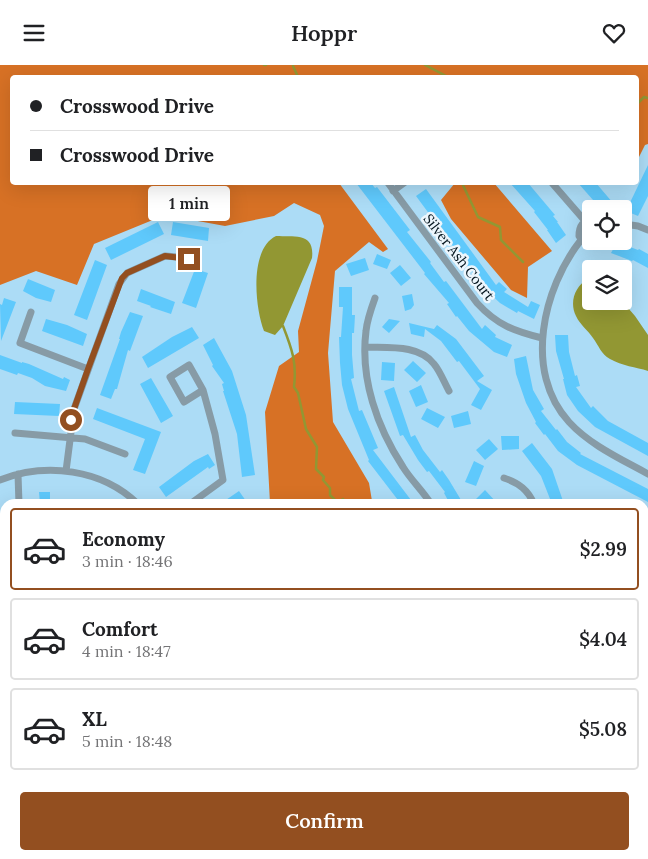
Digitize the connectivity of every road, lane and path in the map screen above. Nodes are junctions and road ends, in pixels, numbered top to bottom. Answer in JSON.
{"nodes":[{"id":1,"x":389,"y":185,"type":"edge"},
{"id":2,"x":401,"y":185,"type":"edge"},
{"id":3,"x":554,"y":185,"type":"edge"},
{"id":4,"x":393,"y":191,"type":"junction"},
{"id":5,"x":582,"y":215,"type":"edge"},
{"id":6,"x":632,"y":225,"type":"edge"},
{"id":7,"x":582,"y":227,"type":"edge"},
{"id":8,"x":648,"y":230,"type":"edge"},
{"id":9,"x":581,"y":240,"type":"joint"},
{"id":10,"x":189,"y":259,"type":"dead end"},
{"id":11,"x":375,"y":297,"type":"dead end"},
{"id":12,"x":32,"y":312,"type":"dead end"},
{"id":13,"x":542,"y":338,"type":"junction"},
{"id":14,"x":365,"y":347,"type":"junction"},
{"id":15,"x":88,"y":369,"type":"junction"},
{"id":16,"x":203,"y":390,"type":"junction"},
{"id":17,"x":448,"y":391,"type":"dead end"},
{"id":18,"x":15,"y":433,"type":"dead end"},
{"id":19,"x":69,"y":437,"type":"junction"},
{"id":20,"x":125,"y":454,"type":"dead end"},
{"id":21,"x":66,"y":471,"type":"junction"},
{"id":22,"x":18,"y":473,"type":"junction"},
{"id":23,"x":648,"y":474,"type":"edge"},
{"id":24,"x":504,"y":478,"type":"dead end"},
{"id":25,"x":0,"y":480,"type":"edge"},
{"id":26,"x":19,"y":499,"type":"edge"},
{"id":27,"x":131,"y":499,"type":"edge"},
{"id":28,"x":197,"y":499,"type":"edge"},
{"id":29,"x":427,"y":499,"type":"edge"},
{"id":30,"x":532,"y":499,"type":"edge"}],
"edges":[{"from":1,"to":4,"type":"street","name":"Silver Ash Court"},
{"from":2,"to":4,"type":"street"},
{"from":3,"to":5,"type":"street"},
{"from":4,"to":13,"type":"street","name":"Silver Ash Court"},
{"from":6,"to":8,"type":"street"},
{"from":7,"to":9,"type":"street"},
{"from":9,"to":13,"type":"street"},
{"from":10,"to":15,"type":"street"},
{"from":11,"to":14,"type":"street"},
{"from":12,"to":15,"type":"street"},
{"from":13,"to":23,"type":"street"},
{"from":14,"to":17,"type":"street"},
{"from":14,"to":29,"type":"street"},
{"from":15,"to":19,"type":"street"},
{"from":16,"to":16,"type":"street"},
{"from":16,"to":28,"type":"street"},
{"from":18,"to":19,"type":"street"},
{"from":19,"to":20,"type":"street"},
{"from":19,"to":21,"type":"street"},
{"from":21,"to":22,"type":"street"},
{"from":21,"to":27,"type":"street"},
{"from":22,"to":25,"type":"street"},
{"from":22,"to":26,"type":"street"},
{"from":24,"to":30,"type":"street"}]}
